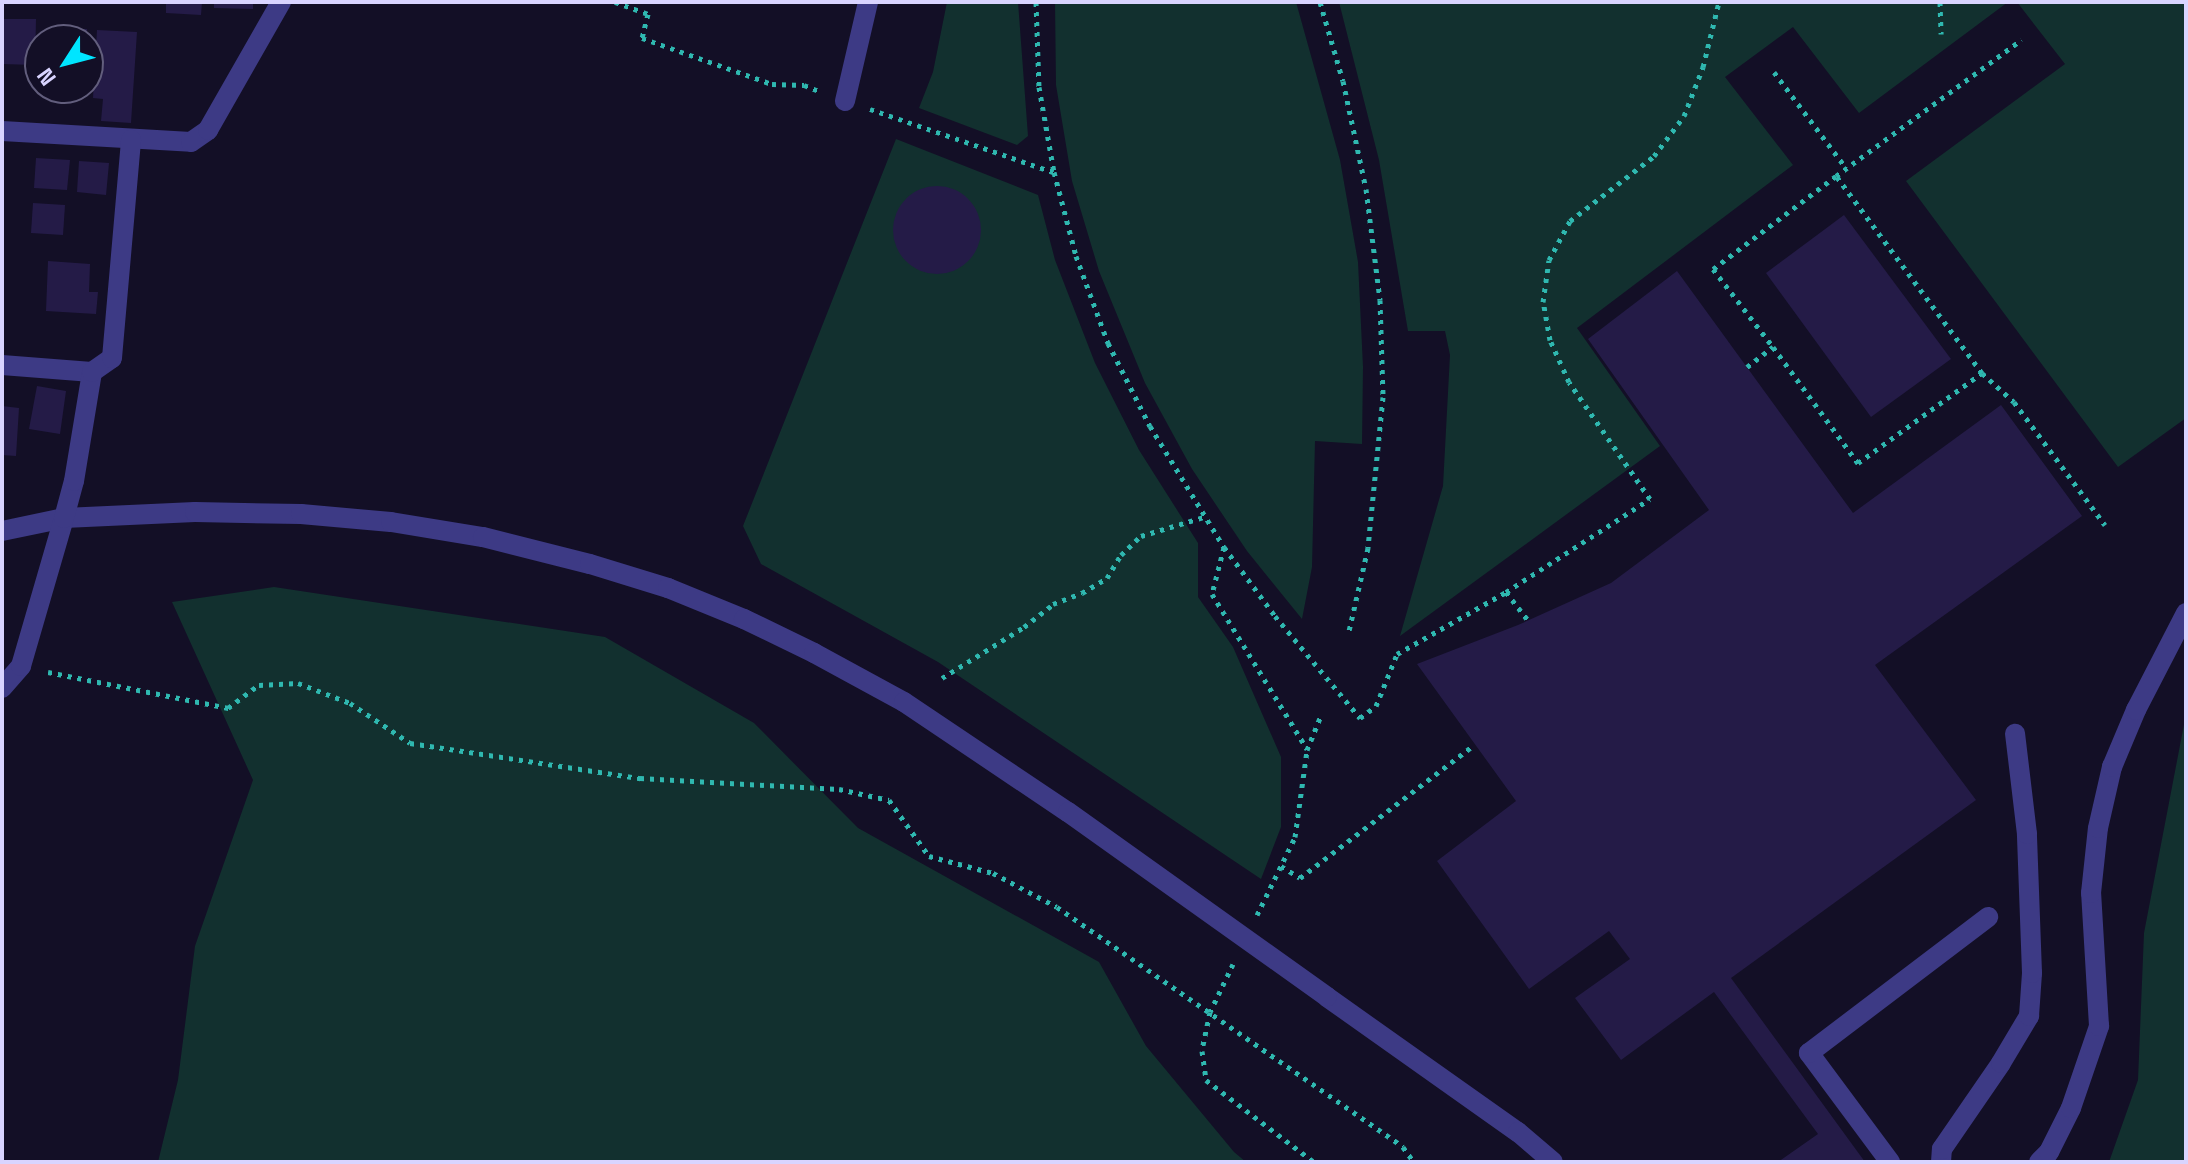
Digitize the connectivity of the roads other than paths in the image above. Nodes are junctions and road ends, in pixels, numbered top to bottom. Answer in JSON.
{"nodes":[{"id":1,"x":281,"y":2,"type":"edge"},
{"id":2,"x":868,"y":2,"type":"edge"},
{"id":3,"x":845,"y":101,"type":"dead end"},
{"id":4,"x":2,"y":131,"type":"edge"},
{"id":5,"x":131,"y":140,"type":"junction"},
{"id":6,"x":2,"y":365,"type":"edge"},
{"id":7,"x":92,"y":372,"type":"junction"},
{"id":8,"x":64,"y":518,"type":"junction"},
{"id":9,"x":2,"y":531,"type":"edge"},
{"id":10,"x":2186,"y":613,"type":"edge"},
{"id":11,"x":2,"y":688,"type":"edge"},
{"id":12,"x":2015,"y":734,"type":"dead end"},
{"id":13,"x":1988,"y":917,"type":"dead end"},
{"id":14,"x":1553,"y":1162,"type":"edge"},
{"id":15,"x":1890,"y":1162,"type":"edge"},
{"id":16,"x":1941,"y":1162,"type":"edge"},
{"id":17,"x":2039,"y":1162,"type":"edge"}],
"edges":[{"from":1,"to":5,"type":"street"},
{"from":2,"to":3,"type":"street"},
{"from":4,"to":5,"type":"street"},
{"from":5,"to":7,"type":"street"},
{"from":6,"to":7,"type":"street"},
{"from":7,"to":8,"type":"street"},
{"from":8,"to":9,"type":"street"},
{"from":8,"to":11,"type":"street"},
{"from":8,"to":14,"type":"street","bridge":true},
{"from":10,"to":17,"type":"street"},
{"from":12,"to":16,"type":"street"},
{"from":13,"to":15,"type":"street"}]}
